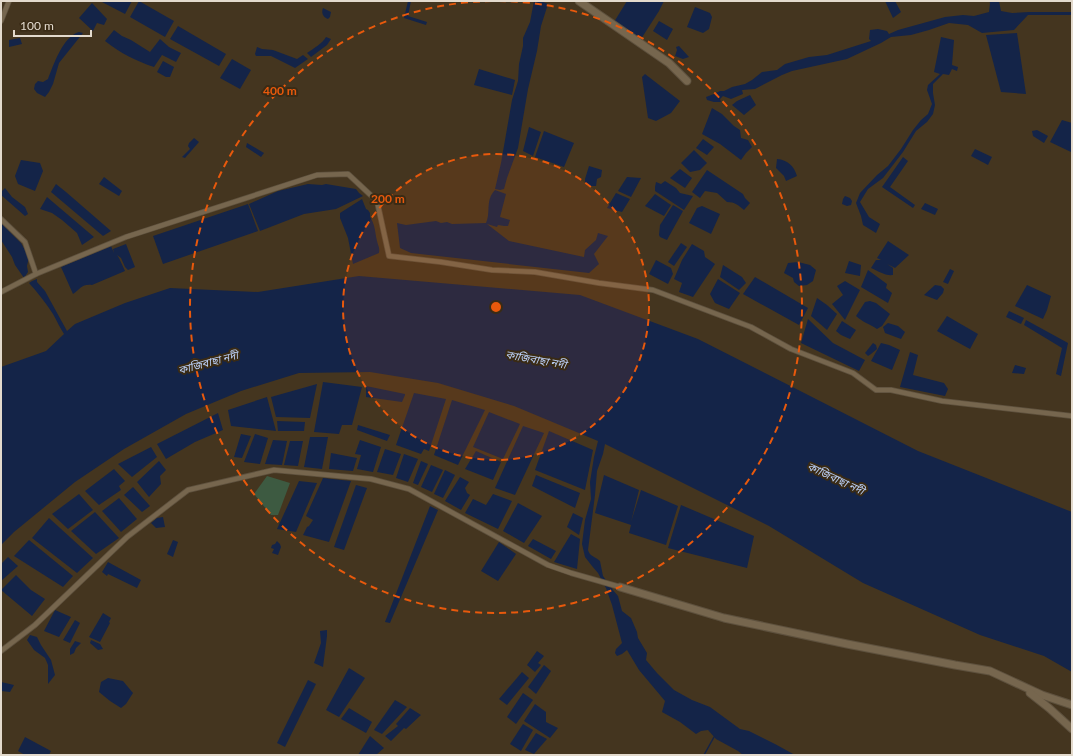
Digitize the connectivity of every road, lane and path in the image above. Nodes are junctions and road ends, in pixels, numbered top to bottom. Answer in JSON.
{"nodes":[{"id":1,"x":9,"y":1,"type":"edge"},
{"id":2,"x":579,"y":1,"type":"edge"},
{"id":3,"x":1,"y":21,"type":"edge"},
{"id":4,"x":687,"y":81,"type":"dead end"},
{"id":5,"x":1,"y":219,"type":"edge"},
{"id":6,"x":36,"y":274,"type":"junction"},
{"id":7,"x":1,"y":292,"type":"edge"},
{"id":8,"x":1072,"y":416,"type":"edge"},
{"id":9,"x":620,"y":586,"type":"joint"},
{"id":10,"x":1,"y":651,"type":"edge"},
{"id":11,"x":1019,"y":685,"type":"junction"},
{"id":12,"x":1072,"y":705,"type":"edge"},
{"id":13,"x":1072,"y":729,"type":"edge"}],
"edges":[{"from":1,"to":3,"type":"street"},
{"from":2,"to":4,"type":"street"},
{"from":5,"to":6,"type":"street"},
{"from":6,"to":7,"type":"street"},
{"from":6,"to":8,"type":"street"},
{"from":9,"to":10,"type":"street"},
{"from":9,"to":11,"type":"street"},
{"from":11,"to":12,"type":"street"},
{"from":11,"to":13,"type":"street"}]}
